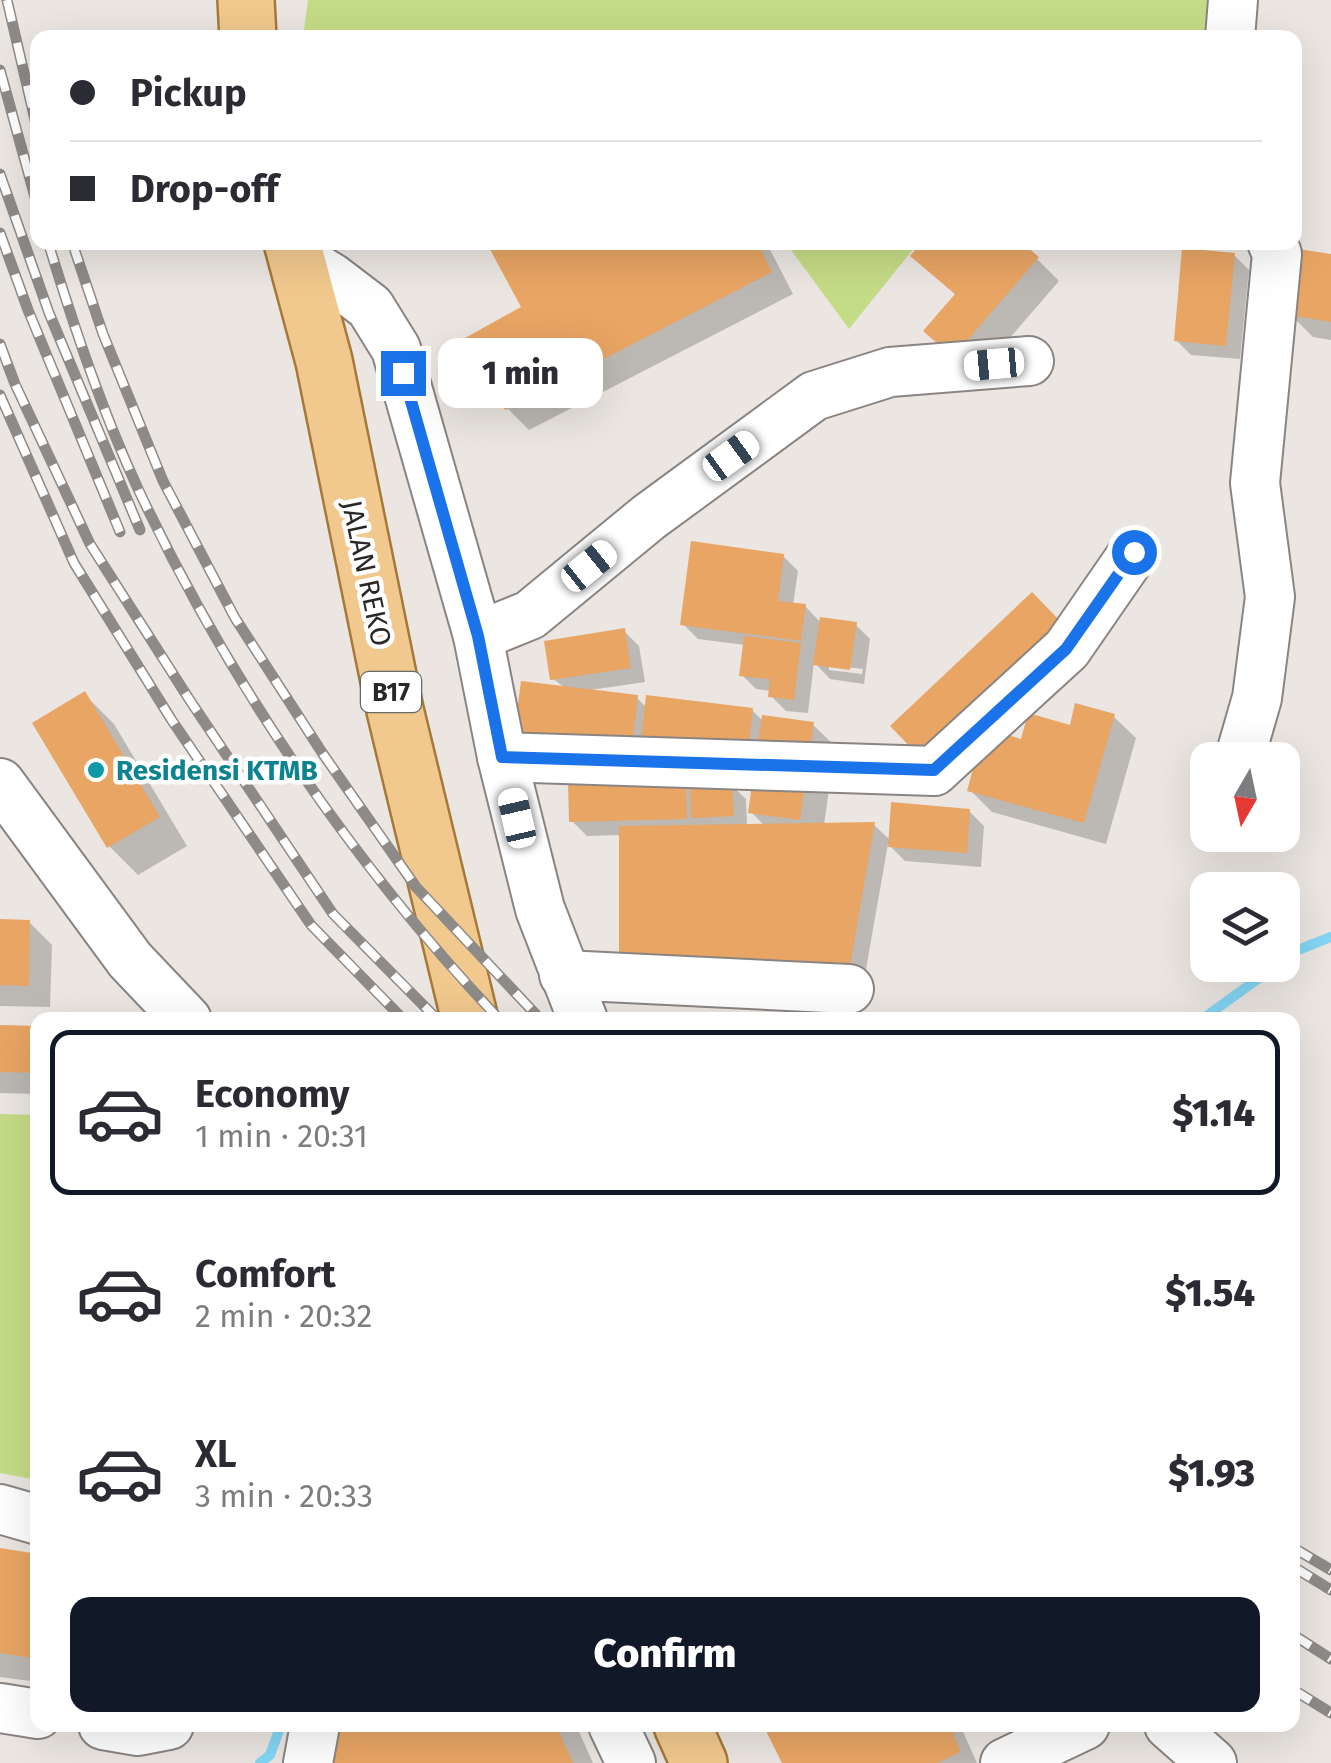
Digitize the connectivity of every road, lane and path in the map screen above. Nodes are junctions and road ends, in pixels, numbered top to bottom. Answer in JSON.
{"nodes":[{"id":1,"x":246,"y":0,"type":"edge"},
{"id":2,"x":276,"y":0,"type":"edge"},
{"id":3,"x":1233,"y":0,"type":"edge"},
{"id":4,"x":248,"y":30,"type":"edge"},
{"id":5,"x":274,"y":30,"type":"edge"},
{"id":6,"x":1231,"y":30,"type":"edge"},
{"id":7,"x":294,"y":250,"type":"edge"},
{"id":8,"x":1275,"y":250,"type":"edge"},
{"id":9,"x":1028,"y":361,"type":"dead end"},
{"id":10,"x":1134,"y":552,"type":"dead end"},
{"id":11,"x":478,"y":636,"type":"junction"},
{"id":12,"x":1244,"y":742,"type":"edge"},
{"id":13,"x":502,"y":757,"type":"junction"},
{"id":14,"x":0,"y":783,"type":"edge"},
{"id":15,"x":564,"y":975,"type":"junction"},
{"id":16,"x":849,"y":989,"type":"dead end"},
{"id":17,"x":179,"y":1012,"type":"edge"},
{"id":18,"x":468,"y":1012,"type":"edge"},
{"id":19,"x":580,"y":1012,"type":"edge"},
{"id":20,"x":0,"y":1510,"type":"edge"},
{"id":21,"x":30,"y":1518,"type":"edge"},
{"id":22,"x":0,"y":1708,"type":"edge"},
{"id":23,"x":30,"y":1713,"type":"edge"},
{"id":24,"x":314,"y":1732,"type":"edge"},
{"id":25,"x":616,"y":1732,"type":"edge"},
{"id":26,"x":1061,"y":1732,"type":"edge"},
{"id":27,"x":1176,"y":1732,"type":"edge"},
{"id":28,"x":1007,"y":1748,"type":"edge"},
{"id":29,"x":308,"y":1763,"type":"edge"},
{"id":30,"x":631,"y":1763,"type":"edge"},
{"id":31,"x":1212,"y":1763,"type":"edge"}],
"edges":[{"from":1,"to":4,"type":"main road"},
{"from":2,"to":5,"type":"main road"},
{"from":3,"to":6,"type":"street"},
{"from":7,"to":11,"type":"street"},
{"from":7,"to":18,"type":"main road","name":"JALAN REKO","number":"B17"},
{"from":8,"to":12,"type":"street"},
{"from":9,"to":11,"type":"street"},
{"from":10,"to":13,"type":"street"},
{"from":11,"to":13,"type":"street"},
{"from":13,"to":15,"type":"street"},
{"from":14,"to":17,"type":"street"},
{"from":15,"to":16,"type":"street"},
{"from":15,"to":19,"type":"street"},
{"from":20,"to":21,"type":"street"},
{"from":22,"to":23,"type":"street"},
{"from":24,"to":29,"type":"street"},
{"from":25,"to":30,"type":"street"},
{"from":26,"to":28,"type":"street"},
{"from":27,"to":31,"type":"street"}]}
